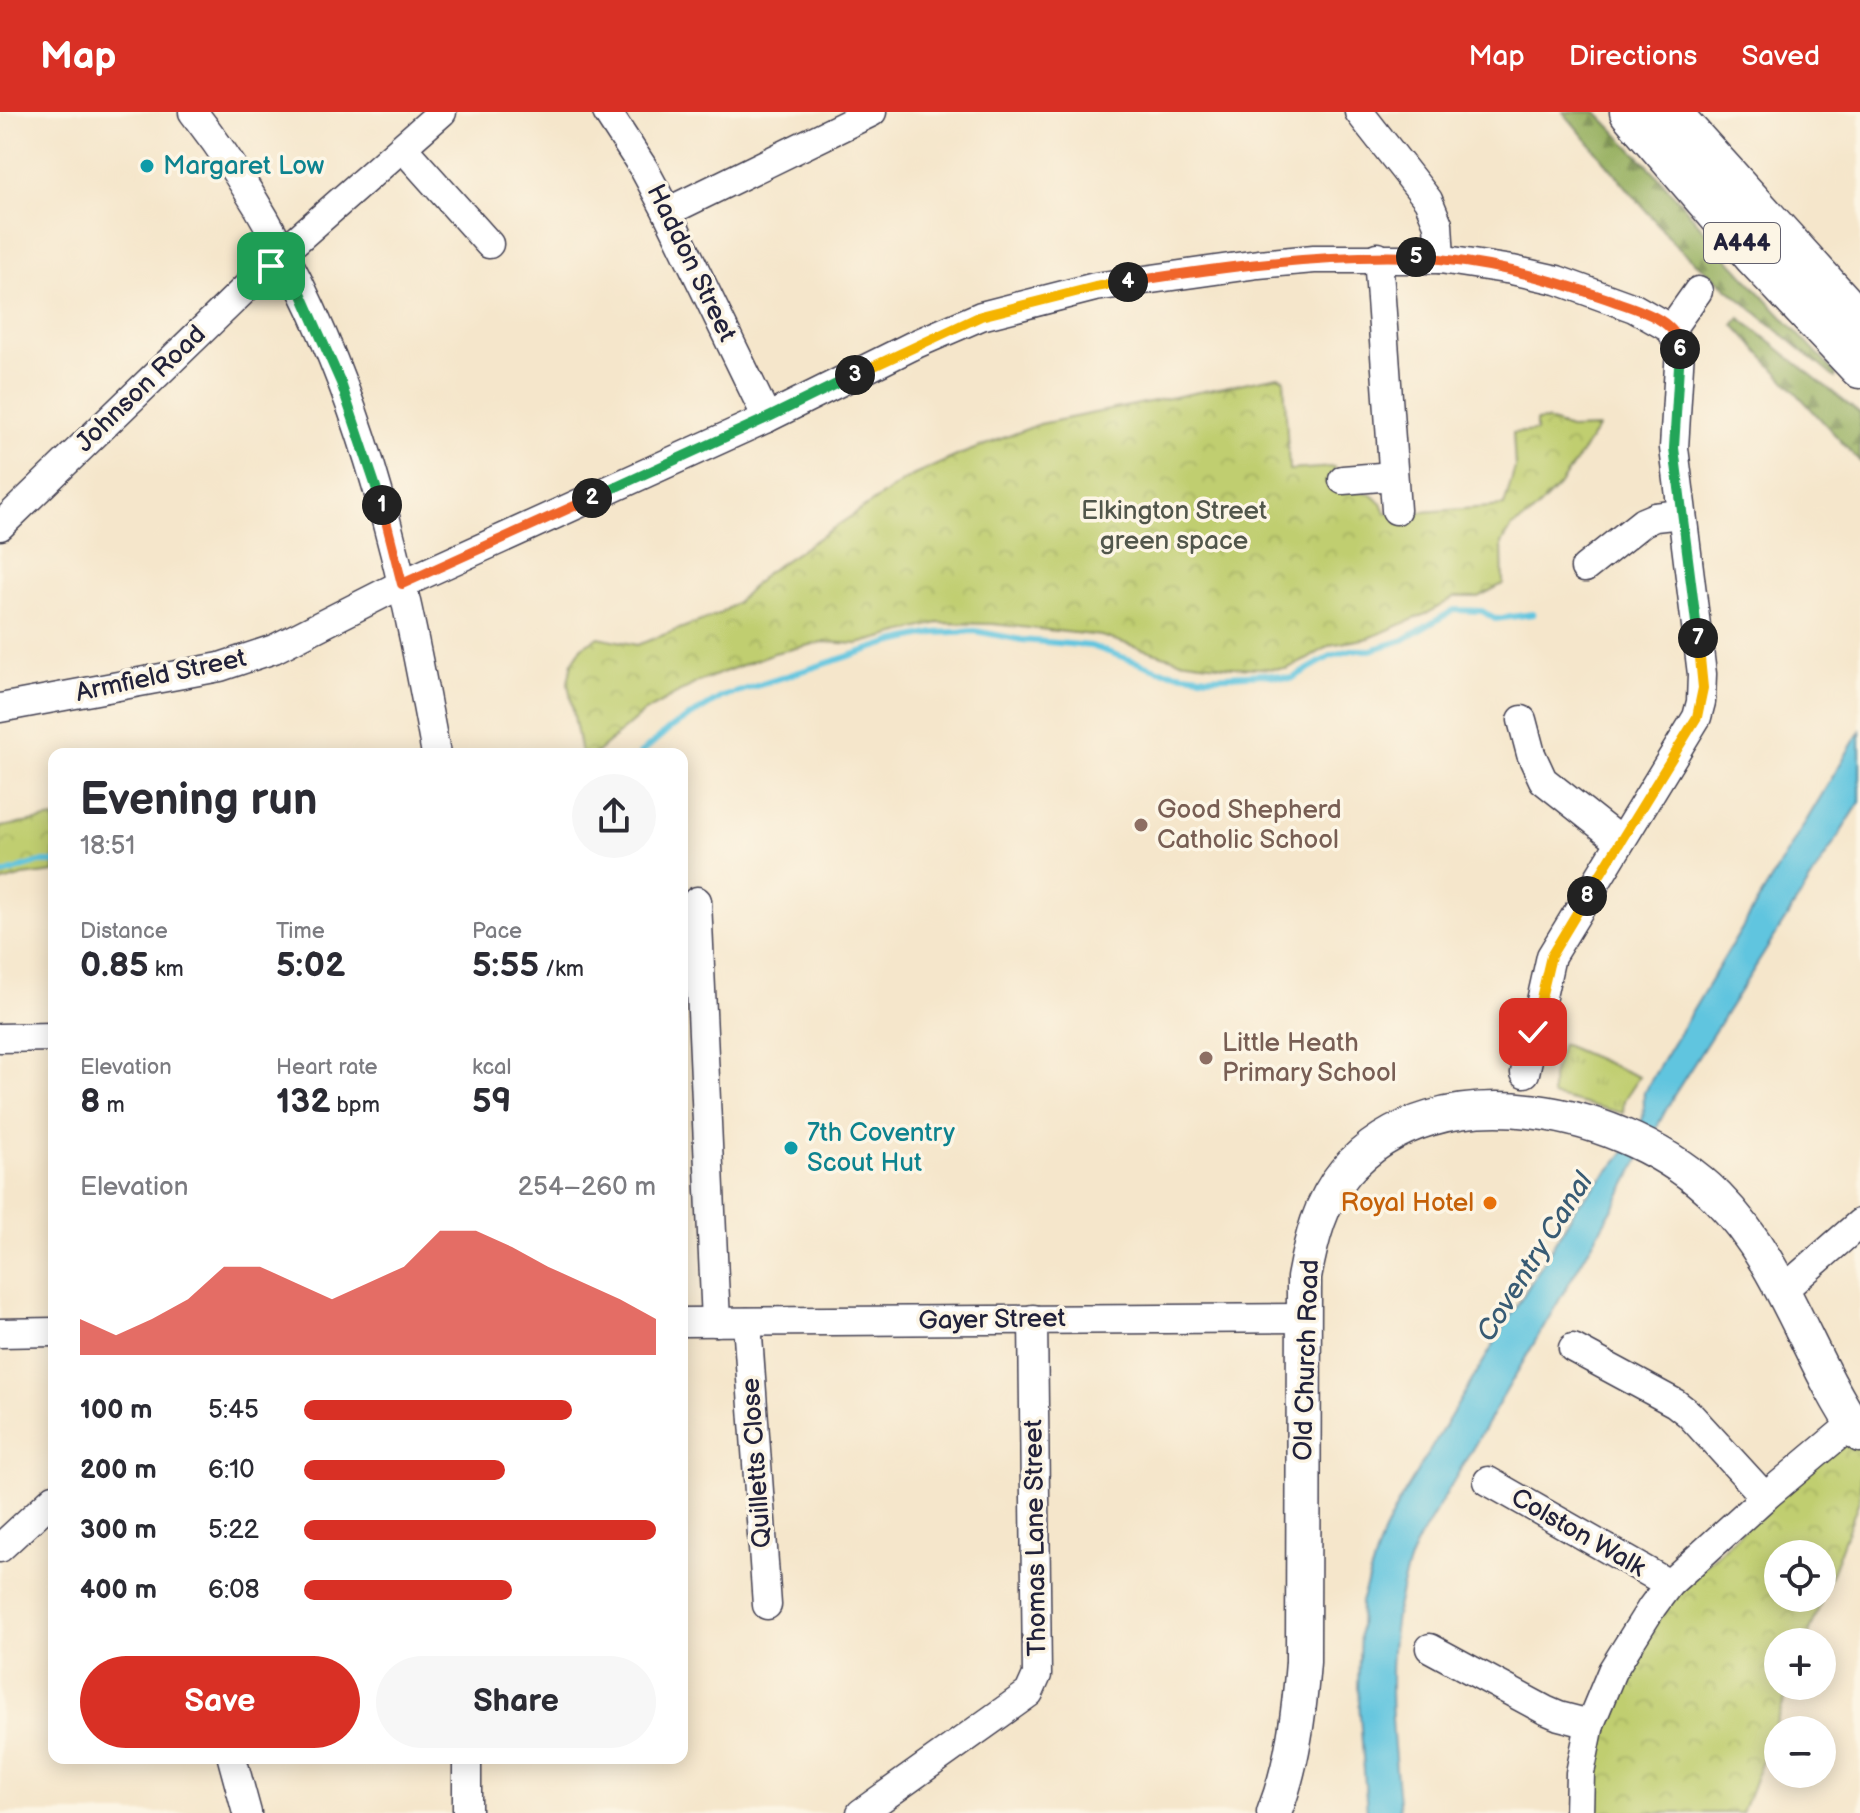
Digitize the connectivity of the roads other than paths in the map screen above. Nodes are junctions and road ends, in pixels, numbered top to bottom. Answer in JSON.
{"nodes":[{"id":1,"x":193,"y":112,"type":"edge"},
{"id":2,"x":442,"y":112,"type":"edge"},
{"id":3,"x":607,"y":112,"type":"edge"},
{"id":4,"x":872,"y":112,"type":"edge"},
{"id":5,"x":1359,"y":112,"type":"edge"},
{"id":6,"x":1630,"y":112,"type":"edge"},
{"id":7,"x":1670,"y":112,"type":"edge"},
{"id":8,"x":403,"y":148,"type":"junction"},
{"id":9,"x":667,"y":212,"type":"junction"},
{"id":10,"x":489,"y":244,"type":"dead end"},
{"id":11,"x":283,"y":252,"type":"junction"},
{"id":12,"x":1378,"y":257,"type":"junction"},
{"id":13,"x":1440,"y":259,"type":"junction"},
{"id":14,"x":1698,"y":291,"type":"dead end"},
{"id":15,"x":1860,"y":322,"type":"edge"},
{"id":16,"x":1671,"y":329,"type":"junction"},
{"id":17,"x":1860,"y":368,"type":"edge"},
{"id":18,"x":767,"y":418,"type":"junction"},
{"id":19,"x":1393,"y":476,"type":"junction"},
{"id":20,"x":1343,"y":480,"type":"dead end"},
{"id":21,"x":1396,"y":510,"type":"dead end"},
{"id":22,"x":1681,"y":514,"type":"junction"},
{"id":23,"x":0,"y":526,"type":"edge"},
{"id":24,"x":1585,"y":568,"type":"dead end"},
{"id":25,"x":402,"y":584,"type":"junction"},
{"id":26,"x":0,"y":708,"type":"edge"},
{"id":27,"x":1522,"y":720,"type":"dead end"},
{"id":28,"x":435,"y":748,"type":"edge"},
{"id":29,"x":1620,"y":841,"type":"junction"},
{"id":30,"x":697,"y":901,"type":"dead end"},
{"id":31,"x":48,"y":1037,"type":"edge"},
{"id":32,"x":0,"y":1038,"type":"edge"},
{"id":33,"x":1525,"y":1073,"type":"dead end"},
{"id":34,"x":1860,"y":1223,"type":"edge"},
{"id":35,"x":1783,"y":1290,"type":"junction"},
{"id":36,"x":1303,"y":1318,"type":"junction"},
{"id":37,"x":1033,"y":1319,"type":"junction"},
{"id":38,"x":688,"y":1322,"type":"edge"},
{"id":39,"x":716,"y":1322,"type":"junction"},
{"id":40,"x":747,"y":1322,"type":"junction"},
{"id":41,"x":48,"y":1332,"type":"edge"},
{"id":42,"x":0,"y":1333,"type":"edge"},
{"id":43,"x":1573,"y":1348,"type":"dead end"},
{"id":44,"x":1856,"y":1430,"type":"edge"},
{"id":45,"x":1488,"y":1481,"type":"dead end"},
{"id":46,"x":1765,"y":1497,"type":"junction"},
{"id":47,"x":48,"y":1504,"type":"edge"},
{"id":48,"x":0,"y":1548,"type":"edge"},
{"id":49,"x":1669,"y":1584,"type":"junction"},
{"id":50,"x":767,"y":1605,"type":"dead end"},
{"id":51,"x":1428,"y":1653,"type":"dead end"},
{"id":52,"x":1590,"y":1724,"type":"junction"},
{"id":53,"x":234,"y":1764,"type":"edge"},
{"id":54,"x":467,"y":1764,"type":"edge"},
{"id":55,"x":247,"y":1813,"type":"edge"},
{"id":56,"x":467,"y":1813,"type":"edge"},
{"id":57,"x":861,"y":1813,"type":"edge"},
{"id":58,"x":1274,"y":1813,"type":"edge"},
{"id":59,"x":1579,"y":1813,"type":"edge"}],
"edges":[{"from":1,"to":11,"type":"street"},
{"from":2,"to":8,"type":"street","name":"Johnson Road"},
{"from":3,"to":9,"type":"street","name":"Haddon Street"},
{"from":4,"to":9,"type":"street"},
{"from":5,"to":13,"type":"street"},
{"from":6,"to":17,"type":"highway","number":"A444"},
{"from":7,"to":15,"type":"highway","number":"A444"},
{"from":8,"to":10,"type":"street"},
{"from":8,"to":11,"type":"street","name":"Johnson Road"},
{"from":9,"to":18,"type":"street","name":"Haddon Street"},
{"from":11,"to":23,"type":"street","name":"Johnson Road"},
{"from":11,"to":25,"type":"street"},
{"from":12,"to":13,"type":"street","name":"Armfield Street"},
{"from":12,"to":18,"type":"street","name":"Armfield Street"},
{"from":12,"to":19,"type":"street"},
{"from":13,"to":16,"type":"street","name":"Armfield Street"},
{"from":14,"to":16,"type":"street"},
{"from":16,"to":22,"type":"street"},
{"from":18,"to":25,"type":"street","name":"Armfield Street"},
{"from":19,"to":20,"type":"street"},
{"from":19,"to":21,"type":"street"},
{"from":22,"to":24,"type":"street"},
{"from":22,"to":29,"type":"street"},
{"from":25,"to":26,"type":"street","name":"Armfield Street"},
{"from":25,"to":28,"type":"street"},
{"from":27,"to":29,"type":"street"},
{"from":29,"to":33,"type":"street"},
{"from":30,"to":39,"type":"street"},
{"from":31,"to":32,"type":"street"},
{"from":34,"to":35,"type":"street"},
{"from":35,"to":36,"type":"main road","name":"Old Church Road"},
{"from":35,"to":44,"type":"main road","name":"Old Church Road"},
{"from":36,"to":37,"type":"street","name":"Gayer Street"},
{"from":36,"to":58,"type":"main road","name":"Old Church Road"},
{"from":37,"to":40,"type":"street","name":"Gayer Street"},
{"from":37,"to":57,"type":"street","name":"Thomas Lane Street"},
{"from":38,"to":39,"type":"street","name":"Gayer Street"},
{"from":39,"to":40,"type":"street","name":"Gayer Street"},
{"from":40,"to":50,"type":"street","name":"Quilletts Close"},
{"from":41,"to":42,"type":"street"},
{"from":43,"to":46,"type":"street"},
{"from":44,"to":46,"type":"street"},
{"from":45,"to":49,"type":"street","name":"Colston Walk"},
{"from":46,"to":49,"type":"street"},
{"from":47,"to":48,"type":"street"},
{"from":49,"to":52,"type":"street"},
{"from":51,"to":52,"type":"street"},
{"from":52,"to":59,"type":"street"},
{"from":53,"to":55,"type":"street"},
{"from":54,"to":56,"type":"street"}]}
